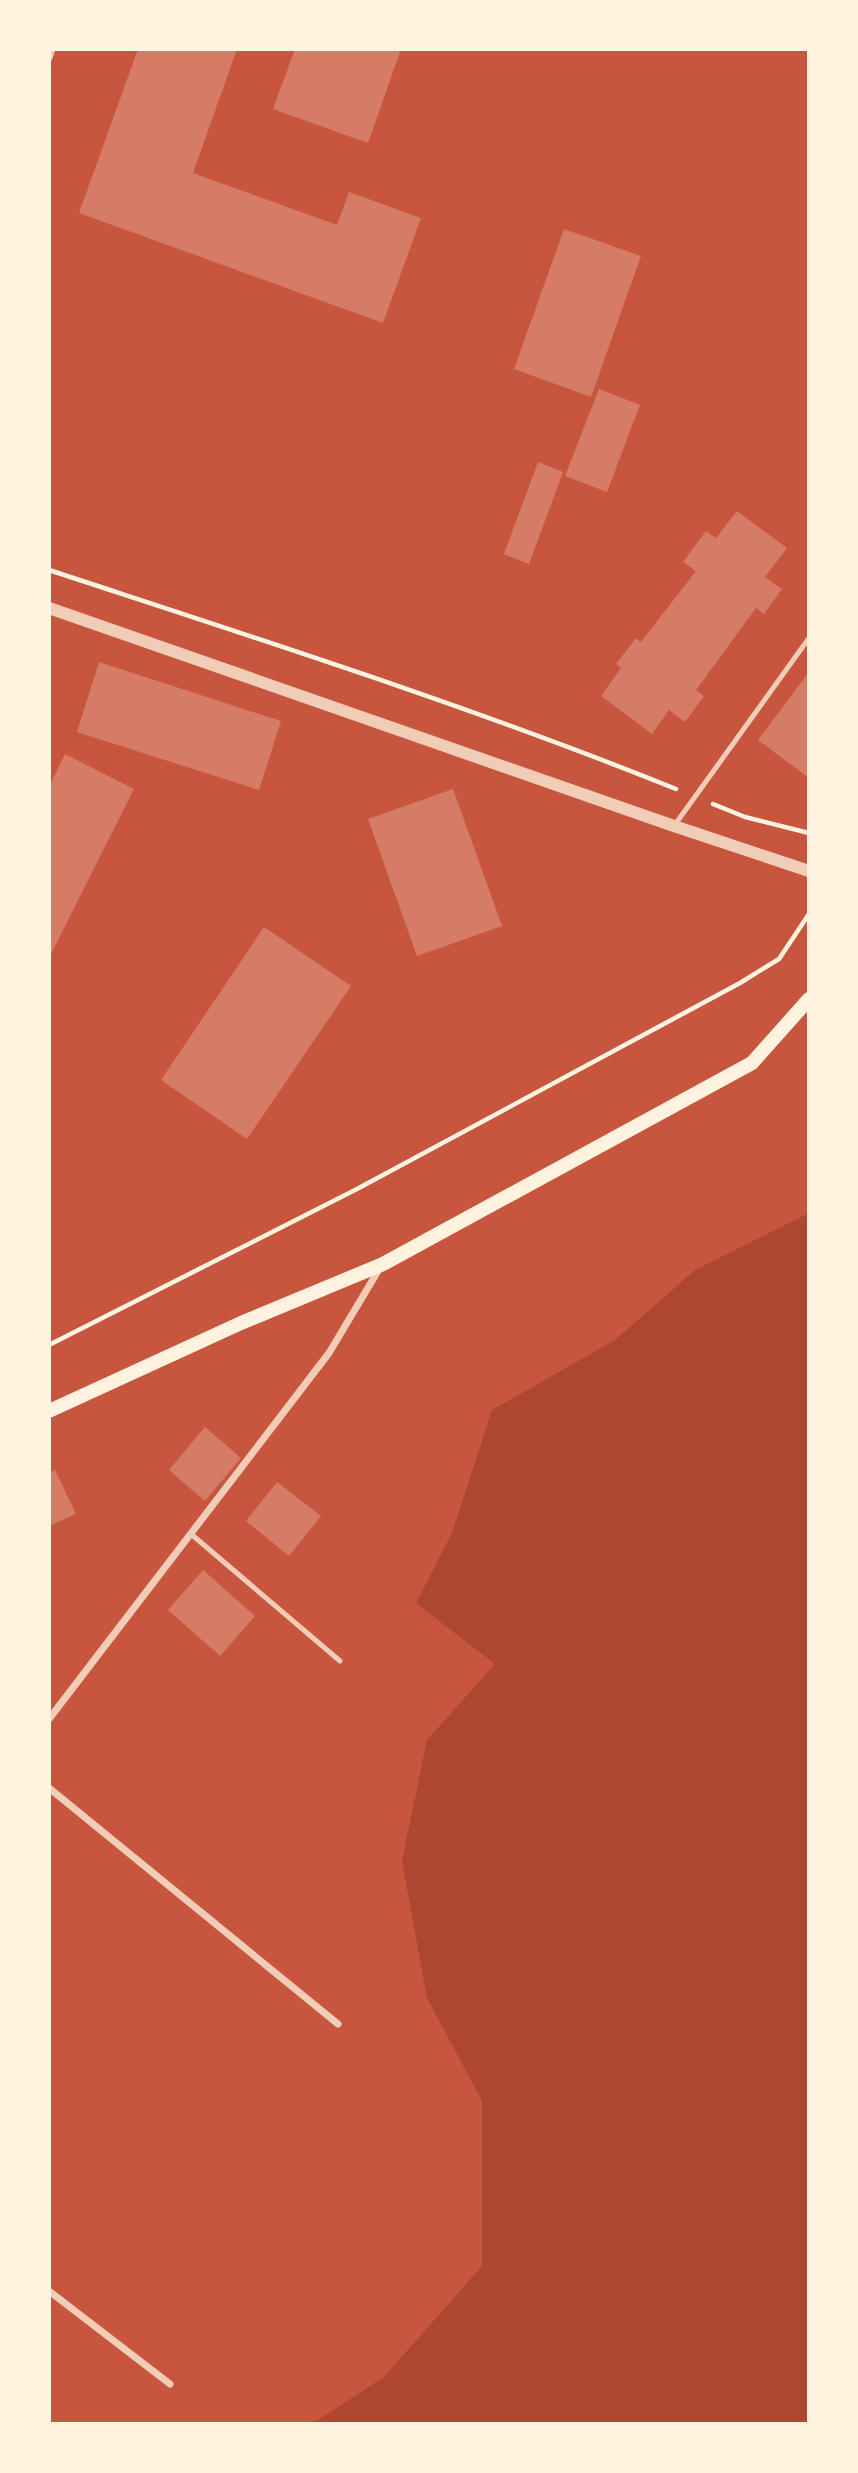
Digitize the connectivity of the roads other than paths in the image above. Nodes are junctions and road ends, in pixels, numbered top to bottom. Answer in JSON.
{"nodes":[{"id":1,"x":52,"y":49,"type":"edge"},
{"id":2,"x":49,"y":58,"type":"edge"},
{"id":3,"x":49,"y":608,"type":"edge"},
{"id":4,"x":809,"y":638,"type":"edge"},
{"id":5,"x":674,"y":826,"type":"junction"},
{"id":6,"x":809,"y":870,"type":"edge"},
{"id":7,"x":809,"y":999,"type":"edge"},
{"id":8,"x":383,"y":1264,"type":"junction"},
{"id":9,"x":49,"y":1411,"type":"edge"},
{"id":10,"x":191,"y":1534,"type":"junction"},
{"id":11,"x":340,"y":1661,"type":"dead end"},
{"id":12,"x":49,"y":1720,"type":"edge"},
{"id":13,"x":49,"y":1788,"type":"edge"},
{"id":14,"x":338,"y":2024,"type":"dead end"},
{"id":15,"x":49,"y":2291,"type":"edge"},
{"id":16,"x":170,"y":2384,"type":"dead end"}],
"edges":[{"from":1,"to":2,"type":"street"},
{"from":3,"to":5,"type":"street"},
{"from":4,"to":5,"type":"lane"},
{"from":5,"to":6,"type":"street"},
{"from":7,"to":8,"type":"main road"},
{"from":8,"to":9,"type":"main road"},
{"from":8,"to":10,"type":"street"},
{"from":10,"to":11,"type":"lane"},
{"from":10,"to":12,"type":"street"},
{"from":13,"to":14,"type":"street"},
{"from":15,"to":16,"type":"street"}]}
